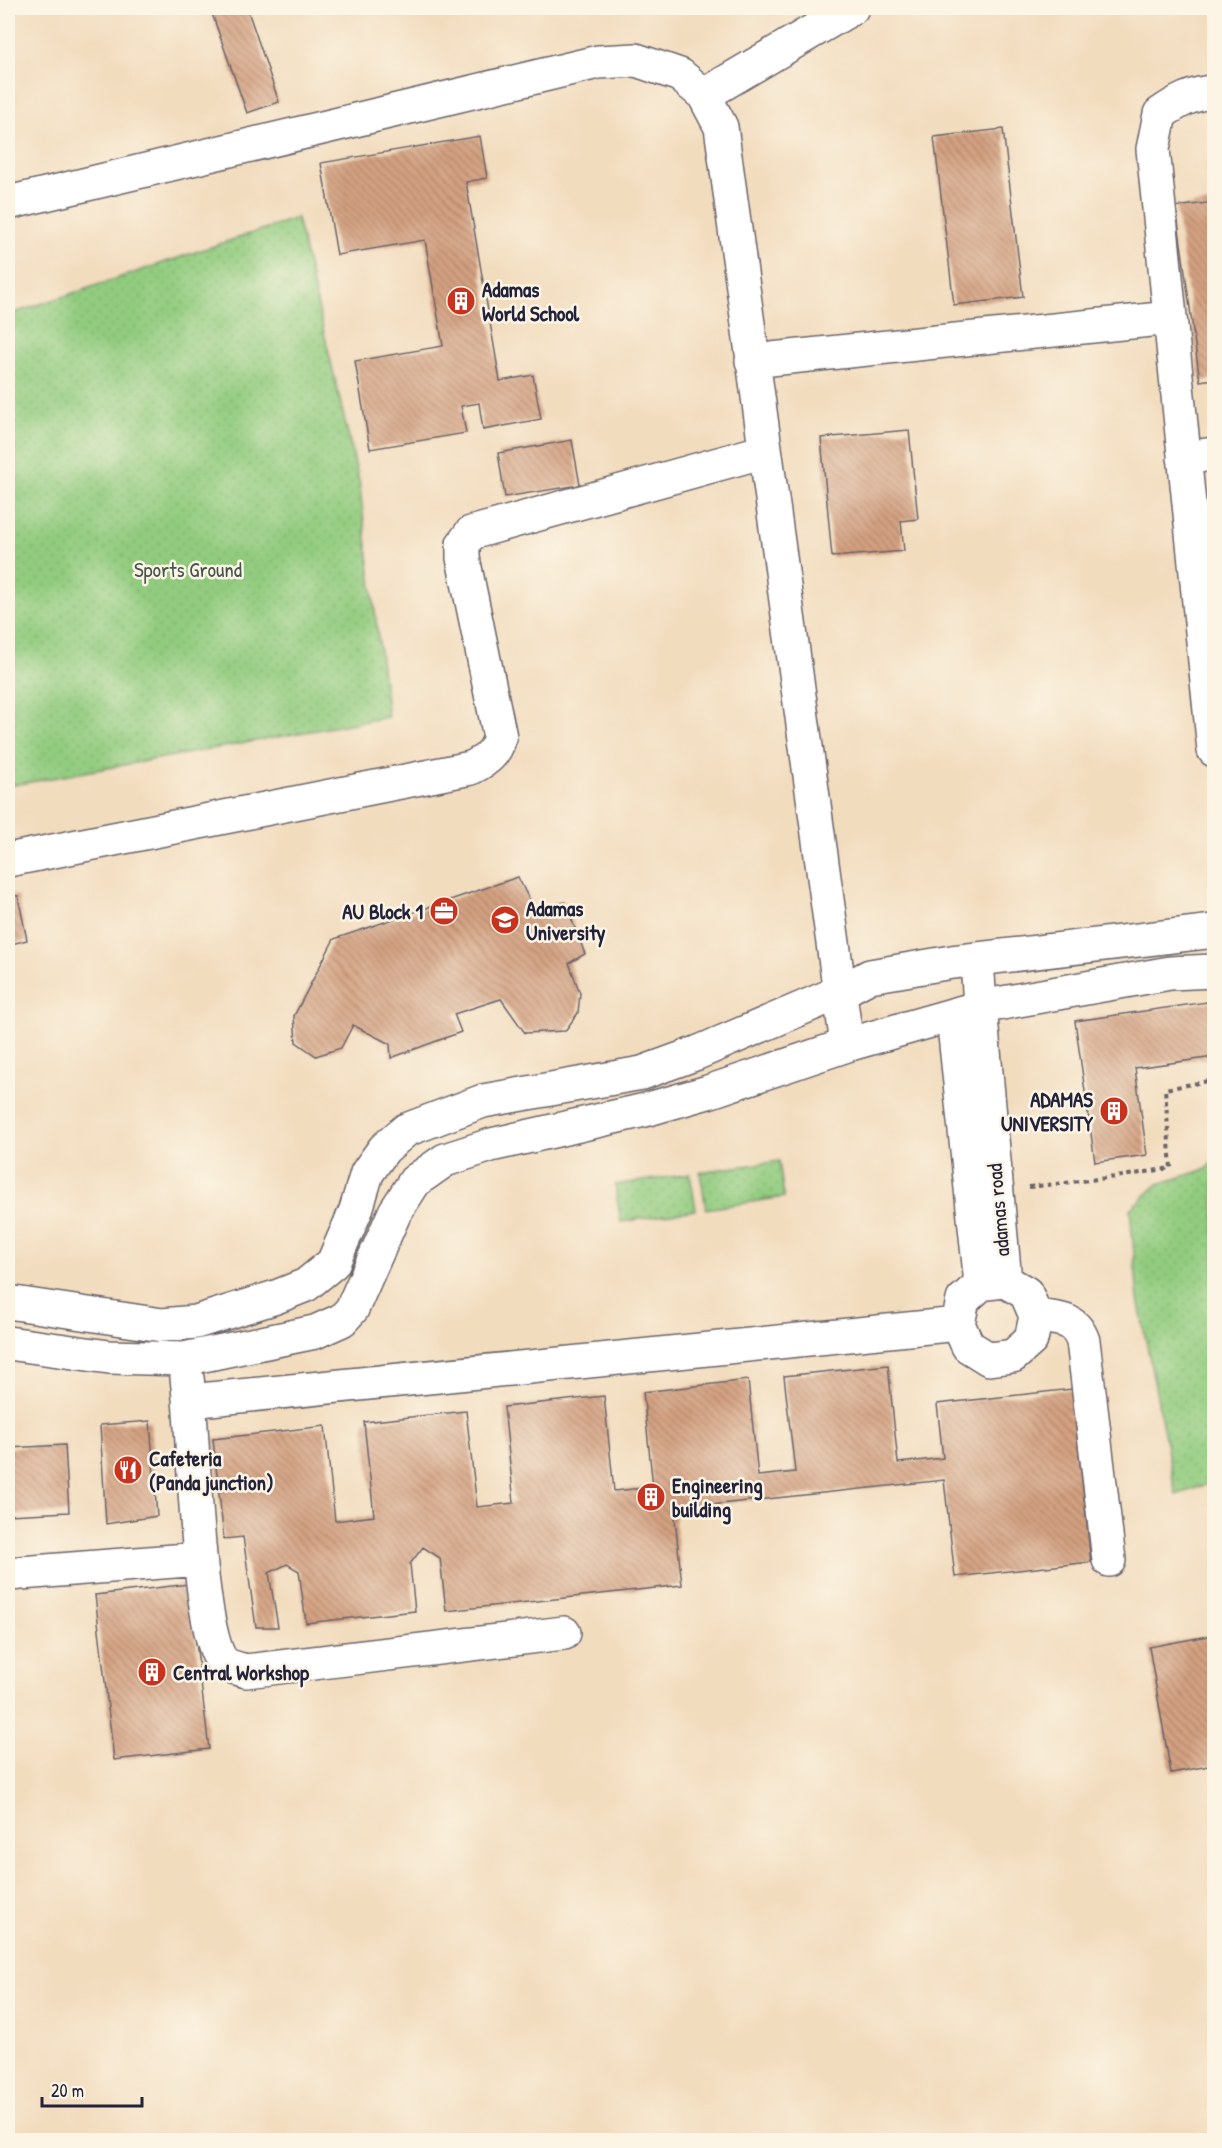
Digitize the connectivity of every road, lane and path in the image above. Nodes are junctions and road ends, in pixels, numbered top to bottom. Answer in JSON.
{"nodes":[{"id":1,"x":852,"y":8,"type":"edge"},
{"id":2,"x":1215,"y":92,"type":"edge"},
{"id":3,"x":704,"y":95,"type":"junction"},
{"id":4,"x":8,"y":203,"type":"edge"},
{"id":5,"x":1170,"y":318,"type":"junction"},
{"id":6,"x":752,"y":361,"type":"junction"},
{"id":7,"x":765,"y":451,"type":"junction"},
{"id":8,"x":1199,"y":456,"type":"edge"},
{"id":9,"x":1215,"y":750,"type":"edge"},
{"id":10,"x":8,"y":860,"type":"edge"},
{"id":11,"x":1215,"y":931,"type":"edge"},
{"id":12,"x":977,"y":959,"type":"junction"},
{"id":13,"x":1215,"y":971,"type":"edge"},
{"id":14,"x":840,"y":992,"type":"junction"},
{"id":15,"x":966,"y":1011,"type":"junction"},
{"id":16,"x":847,"y":1045,"type":"junction"},
{"id":17,"x":1215,"y":1080,"type":"edge"},
{"id":18,"x":483,"y":1101,"type":"junction"},
{"id":19,"x":491,"y":1145,"type":"junction"},
{"id":20,"x":1018,"y":1188,"type":"dead end"},
{"id":21,"x":993,"y":1283,"type":"junction"},
{"id":22,"x":8,"y":1302,"type":"edge"},
{"id":23,"x":1036,"y":1316,"type":"junction"},
{"id":24,"x":958,"y":1324,"type":"junction"},
{"id":25,"x":8,"y":1343,"type":"edge"},
{"id":26,"x":184,"y":1359,"type":"junction"},
{"id":27,"x":190,"y":1401,"type":"junction"},
{"id":28,"x":200,"y":1559,"type":"junction"},
{"id":29,"x":1108,"y":1560,"type":"dead end"},
{"id":30,"x":8,"y":1574,"type":"edge"},
{"id":31,"x":564,"y":1633,"type":"dead end"}],
"edges":[{"from":1,"to":3,"type":"street"},
{"from":2,"to":5,"type":"street"},
{"from":3,"to":4,"type":"street"},
{"from":3,"to":6,"type":"street"},
{"from":5,"to":6,"type":"street"},
{"from":5,"to":8,"type":"street"},
{"from":6,"to":7,"type":"street"},
{"from":7,"to":10,"type":"street"},
{"from":7,"to":14,"type":"street"},
{"from":8,"to":9,"type":"street"},
{"from":11,"to":12,"type":"street"},
{"from":12,"to":14,"type":"street"},
{"from":12,"to":15,"type":"street","name":"adamas road"},
{"from":13,"to":15,"type":"street"},
{"from":14,"to":16,"type":"street"},
{"from":14,"to":18,"type":"street"},
{"from":15,"to":16,"type":"street"},
{"from":15,"to":21,"type":"street","name":"adamas road"},
{"from":16,"to":19,"type":"street"},
{"from":17,"to":20,"type":"path"},
{"from":18,"to":19,"type":"street"},
{"from":18,"to":22,"type":"street"},
{"from":19,"to":26,"type":"street"},
{"from":21,"to":23,"type":"street"},
{"from":21,"to":24,"type":"street"},
{"from":23,"to":24,"type":"street"},
{"from":23,"to":29,"type":"street"},
{"from":24,"to":27,"type":"street"},
{"from":25,"to":26,"type":"street"},
{"from":26,"to":27,"type":"street"},
{"from":27,"to":28,"type":"street"},
{"from":28,"to":30,"type":"street"},
{"from":28,"to":31,"type":"street"}]}
